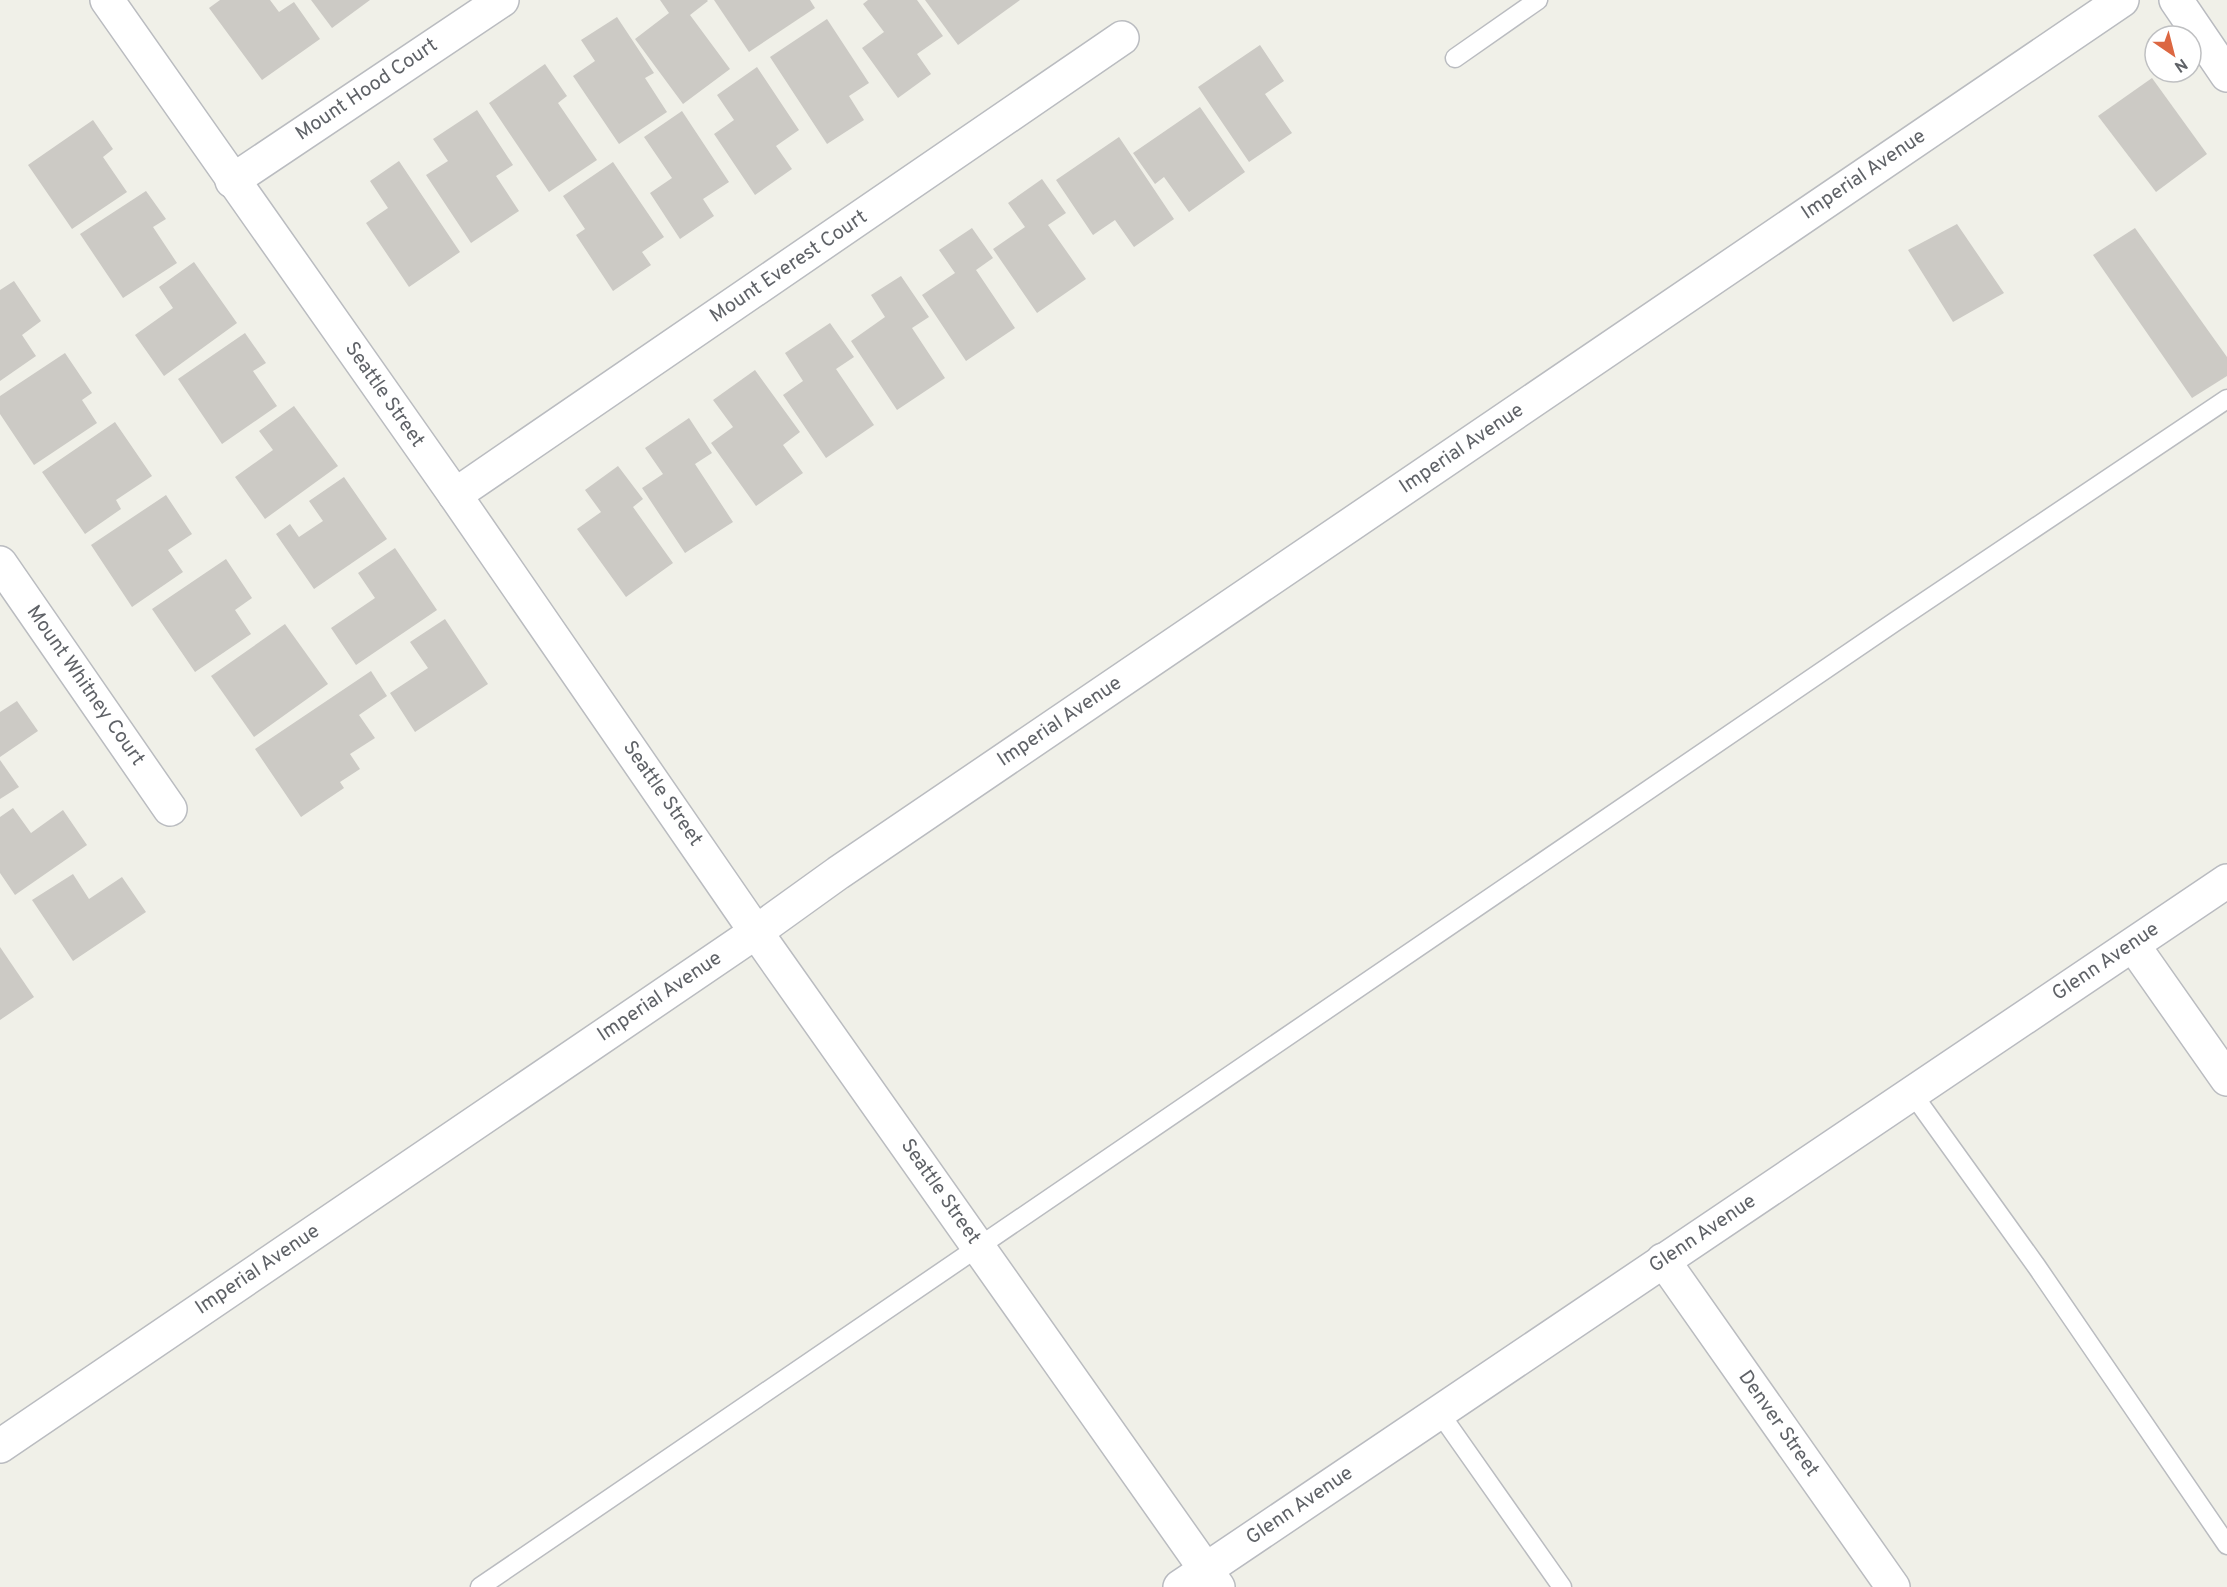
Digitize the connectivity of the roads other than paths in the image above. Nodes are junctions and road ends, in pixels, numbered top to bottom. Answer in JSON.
{"nodes":[{"id":1,"x":107,"y":0,"type":"edge"},
{"id":2,"x":502,"y":0,"type":"edge"},
{"id":3,"x":1538,"y":0,"type":"edge"},
{"id":4,"x":2122,"y":0,"type":"edge"},
{"id":5,"x":2176,"y":0,"type":"edge"},
{"id":6,"x":1122,"y":38,"type":"dead end"},
{"id":7,"x":1455,"y":58,"type":"dead end"},
{"id":8,"x":2227,"y":75,"type":"edge"},
{"id":9,"x":232,"y":180,"type":"junction"},
{"id":10,"x":2227,"y":399,"type":"edge"},
{"id":11,"x":455,"y":495,"type":"junction"},
{"id":12,"x":0,"y":563,"type":"edge"},
{"id":13,"x":170,"y":809,"type":"dead end"},
{"id":14,"x":2227,"y":881,"type":"edge"},
{"id":15,"x":756,"y":932,"type":"junction"},
{"id":16,"x":2133,"y":945,"type":"junction"},
{"id":17,"x":2227,"y":1078,"type":"edge"},
{"id":18,"x":1912,"y":1093,"type":"junction"},
{"id":19,"x":978,"y":1246,"type":"junction"},
{"id":20,"x":1664,"y":1260,"type":"junction"},
{"id":21,"x":1439,"y":1412,"type":"junction"},
{"id":22,"x":0,"y":1446,"type":"edge"},
{"id":23,"x":2227,"y":1545,"type":"edge"},
{"id":24,"x":1202,"y":1581,"type":"edge"},
{"id":25,"x":480,"y":1587,"type":"edge"},
{"id":26,"x":1562,"y":1587,"type":"edge"},
{"id":27,"x":1893,"y":1587,"type":"edge"}],
"edges":[{"from":1,"to":9,"type":"street","name":"Seattle Street"},
{"from":2,"to":9,"type":"street","name":"Mount Hood Court"},
{"from":3,"to":7,"type":"lane"},
{"from":4,"to":15,"type":"street","name":"Imperial Avenue"},
{"from":5,"to":8,"type":"street"},
{"from":6,"to":11,"type":"street","name":"Mount Everest Court"},
{"from":9,"to":11,"type":"street","name":"Seattle Street"},
{"from":10,"to":19,"type":"lane"},
{"from":11,"to":15,"type":"street","name":"Seattle Street"},
{"from":12,"to":13,"type":"street","name":"Mount Whitney Court"},
{"from":14,"to":16,"type":"street","name":"Glenn Avenue"},
{"from":15,"to":19,"type":"street","name":"Seattle Street"},
{"from":15,"to":22,"type":"street","name":"Imperial Avenue"},
{"from":16,"to":17,"type":"street"},
{"from":16,"to":18,"type":"street","name":"Glenn Avenue"},
{"from":18,"to":20,"type":"street","name":"Glenn Avenue"},
{"from":18,"to":23,"type":"lane"},
{"from":19,"to":24,"type":"street","name":"Seattle Street"},
{"from":19,"to":25,"type":"lane"},
{"from":20,"to":21,"type":"street","name":"Glenn Avenue"},
{"from":20,"to":27,"type":"street","name":"Denver Street"},
{"from":21,"to":24,"type":"street","name":"Glenn Avenue"},
{"from":21,"to":26,"type":"lane"}]}
